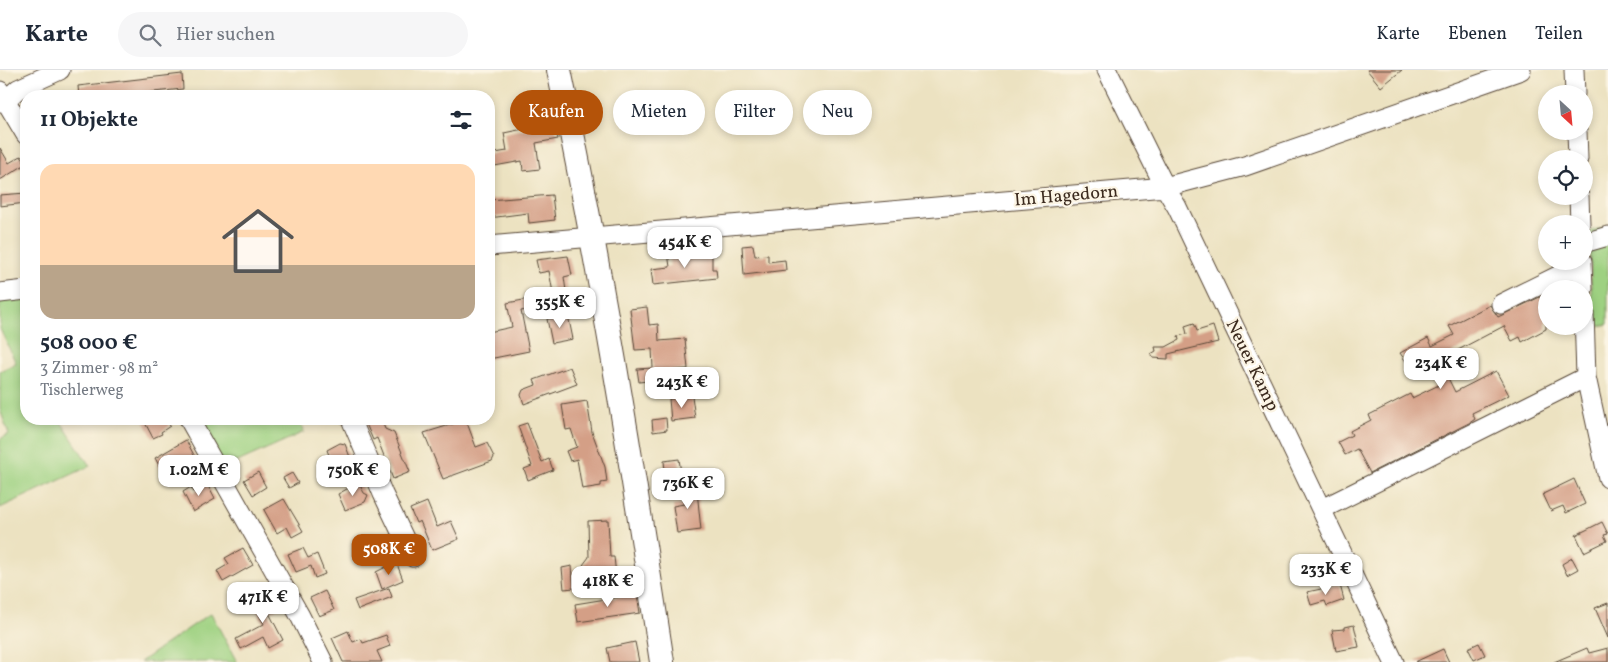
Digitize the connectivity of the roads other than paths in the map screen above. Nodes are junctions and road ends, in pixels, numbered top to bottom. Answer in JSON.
{"nodes":[{"id":1,"x":60,"y":70,"type":"edge"},
{"id":2,"x":559,"y":70,"type":"edge"},
{"id":3,"x":1107,"y":70,"type":"edge"},
{"id":4,"x":1520,"y":70,"type":"edge"},
{"id":5,"x":1574,"y":70,"type":"edge"},
{"id":6,"x":1575,"y":85,"type":"edge"},
{"id":7,"x":2,"y":98,"type":"edge"},
{"id":8,"x":20,"y":126,"type":"edge"},
{"id":9,"x":1164,"y":187,"type":"junction"},
{"id":10,"x":593,"y":235,"type":"junction"},
{"id":11,"x":1608,"y":236,"type":"edge"},
{"id":12,"x":1593,"y":240,"type":"edge"},
{"id":13,"x":495,"y":245,"type":"edge"},
{"id":14,"x":1567,"y":270,"type":"edge"},
{"id":15,"x":20,"y":291,"type":"edge"},
{"id":16,"x":0,"y":293,"type":"edge"},
{"id":17,"x":1501,"y":304,"type":"dead end"},
{"id":18,"x":1585,"y":335,"type":"edge"},
{"id":19,"x":1586,"y":377,"type":"junction"},
{"id":20,"x":192,"y":425,"type":"edge"},
{"id":21,"x":354,"y":425,"type":"edge"},
{"id":22,"x":1608,"y":478,"type":"edge"},
{"id":23,"x":1322,"y":509,"type":"junction"},
{"id":24,"x":413,"y":557,"type":"dead end"},
{"id":25,"x":323,"y":662,"type":"edge"},
{"id":26,"x":662,"y":662,"type":"edge"},
{"id":27,"x":1394,"y":662,"type":"edge"}],
"edges":[{"from":1,"to":7,"type":"street"},
{"from":2,"to":10,"type":"main road"},
{"from":3,"to":9,"type":"street","name":"Neuer Kamp"},
{"from":4,"to":9,"type":"street","name":"Im Hagedorn"},
{"from":5,"to":6,"type":"street"},
{"from":7,"to":8,"type":"street"},
{"from":9,"to":10,"type":"street","name":"Im Hagedorn"},
{"from":9,"to":23,"type":"street","name":"Neuer Kamp"},
{"from":10,"to":13,"type":"street","name":"Im Hagedorn"},
{"from":10,"to":26,"type":"main road"},
{"from":11,"to":12,"type":"street"},
{"from":14,"to":17,"type":"street"},
{"from":15,"to":16,"type":"street"},
{"from":18,"to":19,"type":"street"},
{"from":19,"to":22,"type":"street"},
{"from":19,"to":23,"type":"street"},
{"from":20,"to":25,"type":"street"},
{"from":21,"to":24,"type":"street"},
{"from":23,"to":27,"type":"street","name":"Neuer Kamp"}]}
